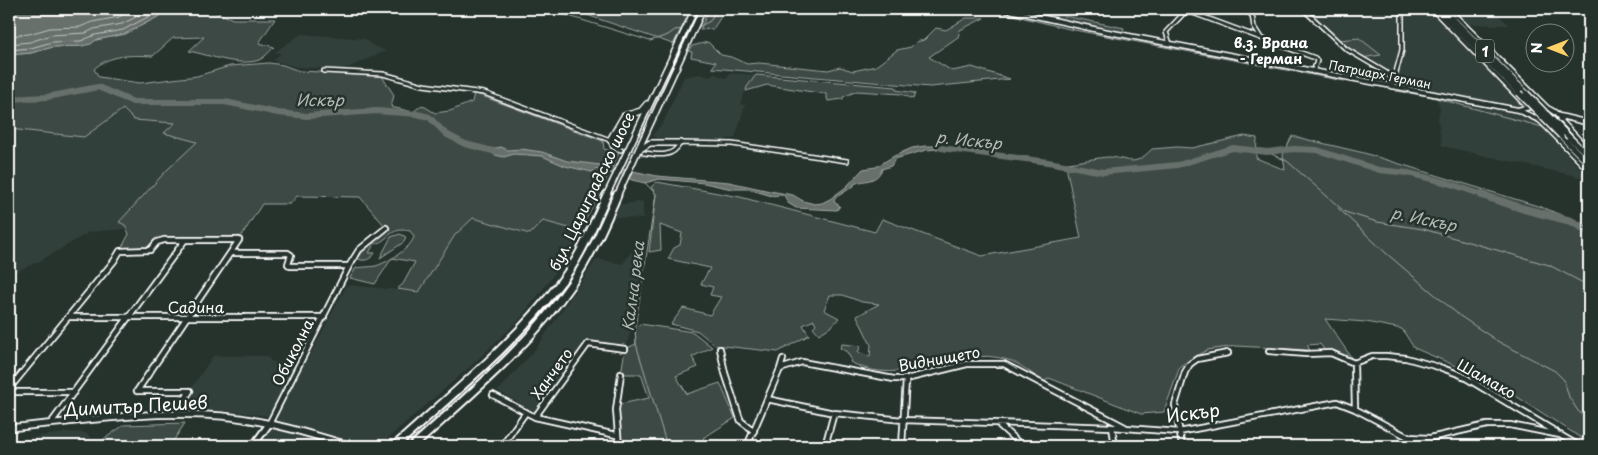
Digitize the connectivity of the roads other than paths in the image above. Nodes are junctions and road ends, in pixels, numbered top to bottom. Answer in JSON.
{"nodes":[{"id":1,"x":695,"y":9,"type":"edge"},
{"id":2,"x":703,"y":9,"type":"edge"},
{"id":3,"x":1004,"y":9,"type":"edge"},
{"id":4,"x":1244,"y":9,"type":"edge"},
{"id":5,"x":1303,"y":9,"type":"edge"},
{"id":6,"x":1402,"y":9,"type":"edge"},
{"id":7,"x":1444,"y":9,"type":"edge"},
{"id":8,"x":1448,"y":9,"type":"edge"},
{"id":9,"x":1436,"y":12,"type":"edge"},
{"id":10,"x":1455,"y":15,"type":"joint"},
{"id":11,"x":1461,"y":21,"type":"junction"},
{"id":12,"x":684,"y":33,"type":"joint"},
{"id":13,"x":1260,"y":38,"type":"junction"},
{"id":14,"x":1170,"y":44,"type":"junction"},
{"id":15,"x":1486,"y":51,"type":"junction"},
{"id":16,"x":1479,"y":52,"type":"junction"},
{"id":17,"x":324,"y":71,"type":"dead end"},
{"id":18,"x":1313,"y":72,"type":"junction"},
{"id":19,"x":1385,"y":72,"type":"junction"},
{"id":20,"x":1394,"y":74,"type":"junction"},
{"id":21,"x":1393,"y":79,"type":"junction"},
{"id":22,"x":1392,"y":86,"type":"junction"},
{"id":23,"x":654,"y":94,"type":"junction"},
{"id":24,"x":1528,"y":108,"type":"junction"},
{"id":25,"x":1550,"y":109,"type":"junction"},
{"id":26,"x":1518,"y":110,"type":"junction"},
{"id":27,"x":635,"y":113,"type":"junction"},
{"id":28,"x":1531,"y":115,"type":"junction"},
{"id":29,"x":1560,"y":118,"type":"junction"},
{"id":30,"x":1537,"y":119,"type":"junction"},
{"id":31,"x":1589,"y":123,"type":"edge"},
{"id":32,"x":638,"y":129,"type":"junction"},
{"id":33,"x":647,"y":132,"type":"junction"},
{"id":34,"x":610,"y":140,"type":"junction"},
{"id":35,"x":658,"y":142,"type":"junction"},
{"id":36,"x":680,"y":143,"type":"junction"},
{"id":37,"x":620,"y":150,"type":"tunnel mouth"},
{"id":38,"x":1589,"y":150,"type":"edge"},
{"id":39,"x":641,"y":152,"type":"junction"},
{"id":40,"x":1589,"y":156,"type":"edge"},
{"id":41,"x":623,"y":160,"type":"joint"},
{"id":42,"x":846,"y":161,"type":"dead end"},
{"id":43,"x":1589,"y":164,"type":"edge"},
{"id":44,"x":1589,"y":171,"type":"edge"},
{"id":45,"x":386,"y":228,"type":"dead end"},
{"id":46,"x":185,"y":240,"type":"junction"},
{"id":47,"x":230,"y":253,"type":"junction"},
{"id":48,"x":349,"y":266,"type":"junction"},
{"id":49,"x":129,"y":317,"type":"junction"},
{"id":50,"x":187,"y":317,"type":"junction"},
{"id":51,"x":324,"y":317,"type":"junction"},
{"id":52,"x":69,"y":318,"type":"junction"},
{"id":53,"x":625,"y":349,"type":"dead end"},
{"id":54,"x":720,"y":349,"type":"dead end"},
{"id":55,"x":1269,"y":351,"type":"dead end"},
{"id":56,"x":1228,"y":353,"type":"dead end"},
{"id":57,"x":783,"y":359,"type":"dead end"},
{"id":58,"x":1354,"y":363,"type":"junction"},
{"id":59,"x":780,"y":369,"type":"junction"},
{"id":60,"x":620,"y":374,"type":"dead end"},
{"id":61,"x":906,"y":379,"type":"junction"},
{"id":62,"x":9,"y":391,"type":"edge"},
{"id":63,"x":74,"y":392,"type":"junction"},
{"id":64,"x":493,"y":394,"type":"dead end"},
{"id":65,"x":767,"y":400,"type":"junction"},
{"id":66,"x":1355,"y":409,"type":"junction"},
{"id":67,"x":526,"y":412,"type":"junction"},
{"id":68,"x":834,"y":413,"type":"junction"},
{"id":69,"x":175,"y":415,"type":"junction"},
{"id":70,"x":535,"y":417,"type":"junction"},
{"id":71,"x":903,"y":420,"type":"junction"},
{"id":72,"x":268,"y":424,"type":"junction"},
{"id":73,"x":998,"y":424,"type":"junction"},
{"id":74,"x":50,"y":425,"type":"junction"},
{"id":75,"x":1112,"y":427,"type":"junction"},
{"id":76,"x":9,"y":428,"type":"edge"},
{"id":77,"x":1127,"y":428,"type":"junction"},
{"id":78,"x":754,"y":431,"type":"junction"},
{"id":79,"x":1179,"y":432,"type":"junction"},
{"id":80,"x":616,"y":435,"type":"junction"},
{"id":81,"x":1560,"y":435,"type":"junction"},
{"id":82,"x":1408,"y":437,"type":"junction"},
{"id":83,"x":253,"y":446,"type":"edge"},
{"id":84,"x":352,"y":446,"type":"edge"},
{"id":85,"x":395,"y":446,"type":"edge"},
{"id":86,"x":413,"y":446,"type":"edge"},
{"id":87,"x":502,"y":446,"type":"edge"},
{"id":88,"x":619,"y":446,"type":"edge"},
{"id":89,"x":747,"y":446,"type":"edge"},
{"id":90,"x":825,"y":446,"type":"edge"},
{"id":91,"x":902,"y":446,"type":"edge"},
{"id":92,"x":1022,"y":446,"type":"edge"},
{"id":93,"x":1115,"y":446,"type":"edge"},
{"id":94,"x":1182,"y":446,"type":"edge"},
{"id":95,"x":1411,"y":446,"type":"edge"},
{"id":96,"x":1429,"y":446,"type":"edge"},
{"id":97,"x":1580,"y":446,"type":"edge"}],
"edges":[{"from":1,"to":12,"type":"highway","name":"бул. Цариградско шосе"},
{"from":2,"to":33,"type":"highway","name":"бул. Цариградско шосе"},
{"from":3,"to":14,"type":"street","name":"Патриарх Герман"},
{"from":4,"to":13,"type":"street"},
{"from":5,"to":19,"type":"street"},
{"from":6,"to":20,"type":"street"},
{"from":7,"to":15,"type":"highway","number":"1"},
{"from":8,"to":10,"type":"highway"},
{"from":9,"to":16,"type":"highway","number":"1"},
{"from":9,"to":16,"type":"highway"},
{"from":9,"to":24,"type":"street"},
{"from":10,"to":11,"type":"street"},
{"from":11,"to":15,"type":"highway"},
{"from":11,"to":25,"type":"street"},
{"from":12,"to":23,"type":"highway","name":"бул. Цариградско шосе"},
{"from":13,"to":14,"type":"street"},
{"from":13,"to":18,"type":"street"},
{"from":14,"to":18,"type":"street","name":"Патриарх Герман"},
{"from":15,"to":40,"type":"highway","number":"1","bridge":true},
{"from":16,"to":43,"type":"highway","number":"1","bridge":true},
{"from":17,"to":34,"type":"street"},
{"from":18,"to":22,"type":"street","name":"Патриарх Герман"},
{"from":19,"to":20,"type":"street"},
{"from":19,"to":21,"type":"street"},
{"from":20,"to":21,"type":"street"},
{"from":21,"to":22,"type":"street"},
{"from":22,"to":26,"type":"street","name":"Патриарх Герман"},
{"from":23,"to":27,"type":"highway"},
{"from":23,"to":32,"type":"highway","name":"бул. Цариградско шосе"},
{"from":24,"to":25,"type":"street"},
{"from":24,"to":26,"type":"street"},
{"from":24,"to":28,"type":"street"},
{"from":25,"to":29,"type":"street"},
{"from":26,"to":28,"type":"street"},
{"from":27,"to":32,"type":"highway"},
{"from":27,"to":34,"type":"highway"},
{"from":28,"to":30,"type":"street"},
{"from":29,"to":30,"type":"street"},
{"from":29,"to":31,"type":"street"},
{"from":29,"to":38,"type":"street"},
{"from":30,"to":44,"type":"street"},
{"from":32,"to":41,"type":"highway","name":"бул. Цариградско шосе"},
{"from":33,"to":35,"type":"highway"},
{"from":33,"to":39,"type":"highway","name":"бул. Цариградско шосе"},
{"from":34,"to":37,"type":"street"},
{"from":35,"to":36,"type":"highway"},
{"from":35,"to":39,"type":"highway"},
{"from":36,"to":39,"type":"street"},
{"from":36,"to":42,"type":"street"},
{"from":39,"to":86,"type":"highway","name":"бул. Цариградско шосе"},
{"from":41,"to":85,"type":"highway","name":"бул. Цариградско шосе"},
{"from":45,"to":48,"type":"street","name":"Обиколна"},
{"from":46,"to":47,"type":"street"},
{"from":46,"to":49,"type":"street"},
{"from":46,"to":52,"type":"street"},
{"from":47,"to":48,"type":"street"},
{"from":47,"to":50,"type":"street"},
{"from":48,"to":51,"type":"street","name":"Обиколна"},
{"from":49,"to":50,"type":"street","name":"Садина"},
{"from":49,"to":52,"type":"street","name":"Садина"},
{"from":49,"to":63,"type":"street"},
{"from":50,"to":51,"type":"street","name":"Садина"},
{"from":50,"to":69,"type":"street"},
{"from":51,"to":72,"type":"street","name":"Обиколна"},
{"from":52,"to":62,"type":"street"},
{"from":53,"to":70,"type":"street","name":"Ханчето"},
{"from":54,"to":78,"type":"street"},
{"from":55,"to":58,"type":"street"},
{"from":56,"to":79,"type":"street"},
{"from":57,"to":59,"type":"street"},
{"from":58,"to":66,"type":"street"},
{"from":58,"to":81,"type":"street","name":"Шамако"},
{"from":59,"to":61,"type":"street","name":"Виднището"},
{"from":59,"to":65,"type":"street"},
{"from":60,"to":80,"type":"street"},
{"from":61,"to":71,"type":"street"},
{"from":61,"to":77,"type":"street","name":"Виднището"},
{"from":62,"to":63,"type":"street"},
{"from":63,"to":74,"type":"street"},
{"from":64,"to":67,"type":"street"},
{"from":65,"to":68,"type":"street","name":"Искър"},
{"from":65,"to":78,"type":"street"},
{"from":66,"to":79,"type":"street","name":"Искър"},
{"from":66,"to":82,"type":"street","name":"Искър"},
{"from":67,"to":70,"type":"street"},
{"from":67,"to":87,"type":"street","name":"Ханчето"},
{"from":68,"to":71,"type":"street","name":"Искър"},
{"from":68,"to":90,"type":"street"},
{"from":69,"to":72,"type":"main road","name":"Димитър Пешев"},
{"from":69,"to":74,"type":"main road","name":"Димитър Пешев"},
{"from":70,"to":80,"type":"street"},
{"from":71,"to":73,"type":"street","name":"Искър"},
{"from":71,"to":91,"type":"street"},
{"from":72,"to":83,"type":"street","name":"Обиколна"},
{"from":72,"to":84,"type":"main road","name":"Димитър Пешев"},
{"from":73,"to":75,"type":"street","name":"Искър"},
{"from":73,"to":92,"type":"street"},
{"from":74,"to":76,"type":"main road","name":"Димитър Пешев"},
{"from":75,"to":77,"type":"street","name":"Искър"},
{"from":75,"to":93,"type":"street"},
{"from":77,"to":79,"type":"street","name":"Искър"},
{"from":78,"to":89,"type":"street"},
{"from":79,"to":94,"type":"street"},
{"from":80,"to":88,"type":"street"},
{"from":81,"to":82,"type":"street","name":"Искър"},
{"from":81,"to":97,"type":"street","name":"Искър"},
{"from":82,"to":95,"type":"street"},
{"from":82,"to":96,"type":"street"}]}
